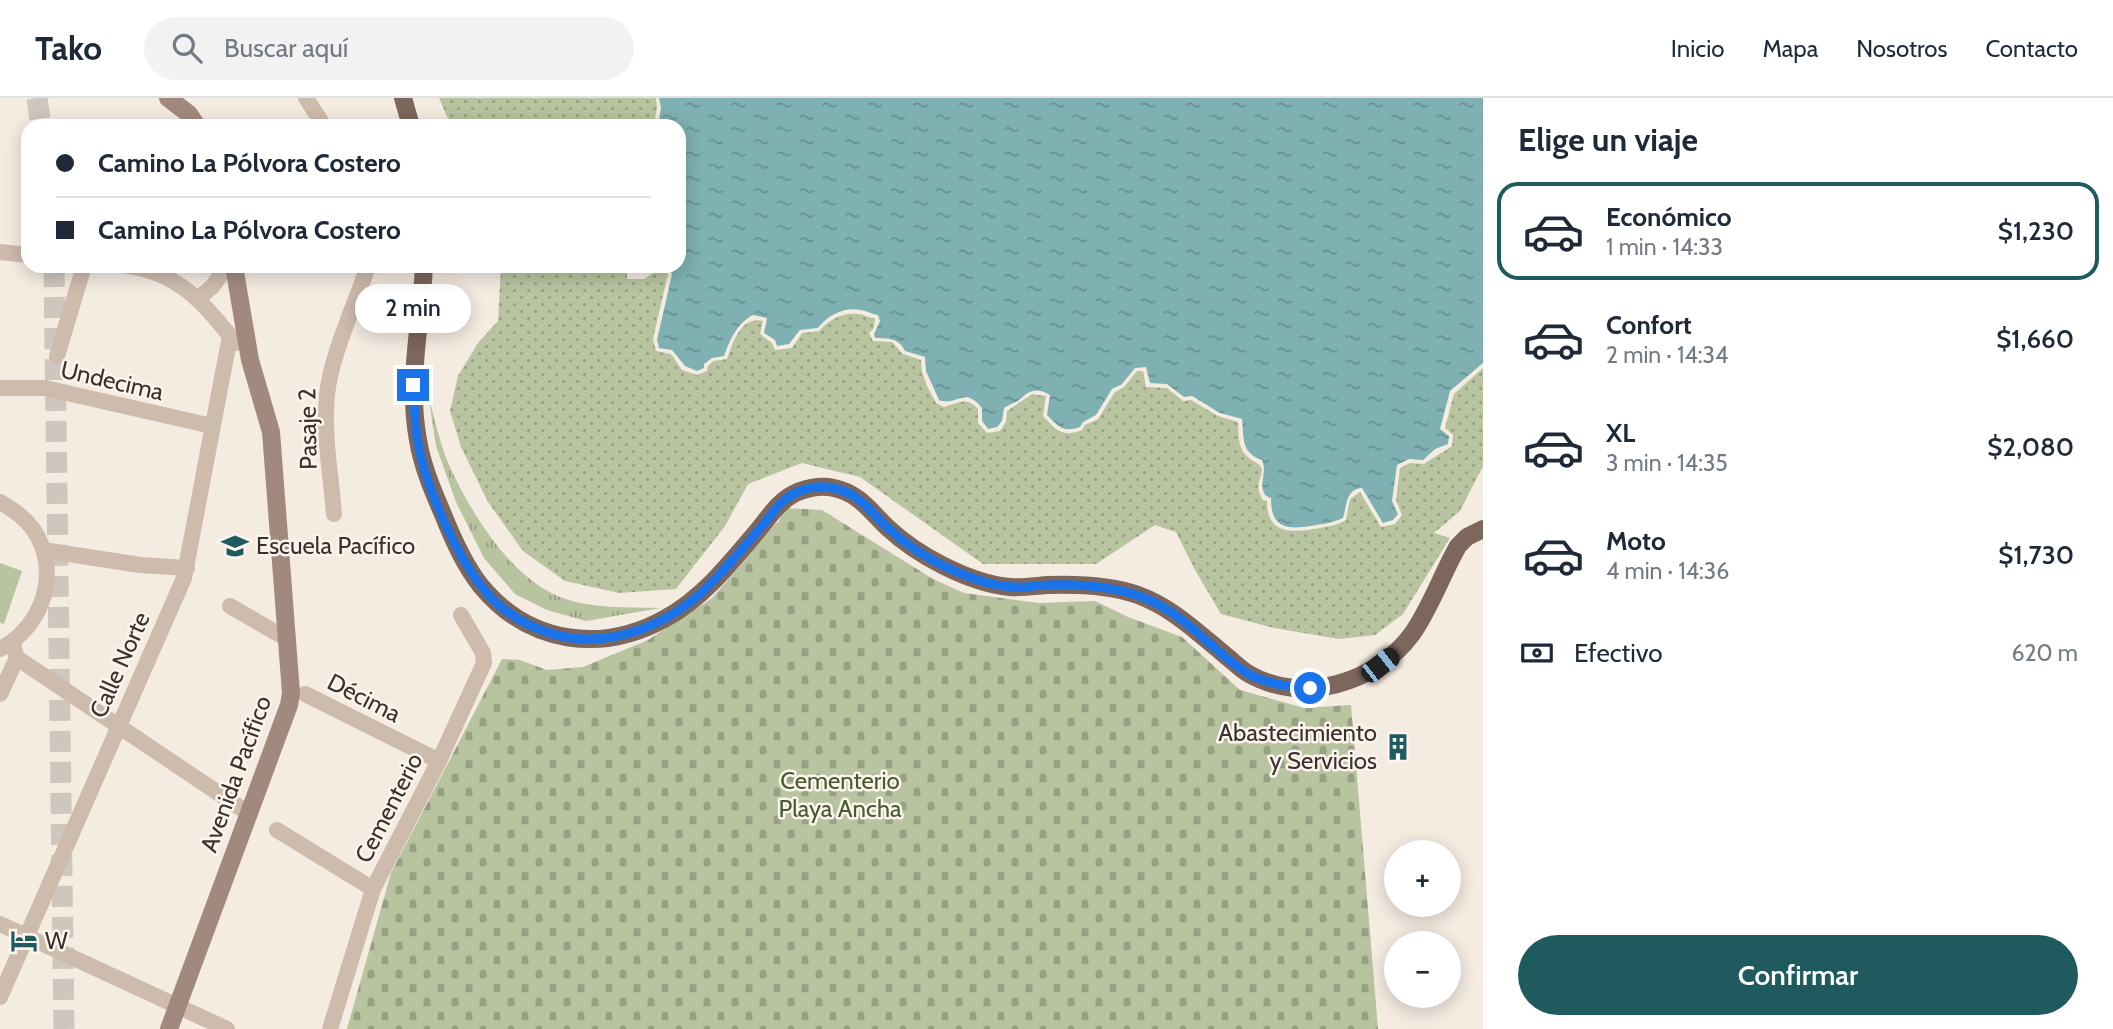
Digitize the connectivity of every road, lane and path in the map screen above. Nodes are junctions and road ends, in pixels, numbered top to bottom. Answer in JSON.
{"nodes":[{"id":1,"x":168,"y":98,"type":"edge"},
{"id":2,"x":306,"y":98,"type":"edge"},
{"id":3,"x":403,"y":98,"type":"edge"},
{"id":4,"x":192,"y":119,"type":"edge"},
{"id":5,"x":320,"y":119,"type":"edge"},
{"id":6,"x":409,"y":119,"type":"edge"},
{"id":7,"x":0,"y":252,"type":"edge"},
{"id":8,"x":21,"y":254,"type":"edge"},
{"id":9,"x":82,"y":273,"type":"edge"},
{"id":10,"x":158,"y":273,"type":"edge"},
{"id":11,"x":222,"y":273,"type":"edge"},
{"id":12,"x":235,"y":273,"type":"edge"},
{"id":13,"x":366,"y":273,"type":"edge"},
{"id":14,"x":423,"y":273,"type":"edge"},
{"id":15,"x":198,"y":298,"type":"junction"},
{"id":16,"x":230,"y":336,"type":"junction"},
{"id":17,"x":57,"y":356,"type":"dead end"},
{"id":18,"x":250,"y":360,"type":"junction"},
{"id":19,"x":0,"y":388,"type":"edge"},
{"id":20,"x":212,"y":426,"type":"junction"},
{"id":21,"x":0,"y":502,"type":"edge"},
{"id":22,"x":334,"y":514,"type":"dead end"},
{"id":23,"x":1483,"y":529,"type":"edge"},
{"id":24,"x":43,"y":550,"type":"junction"},
{"id":25,"x":187,"y":568,"type":"junction"},
{"id":26,"x":230,"y":606,"type":"dead end"},
{"id":27,"x":461,"y":615,"type":"dead end"},
{"id":28,"x":287,"y":639,"type":"junction"},
{"id":29,"x":10,"y":650,"type":"edge"},
{"id":30,"x":0,"y":694,"type":"edge"},
{"id":31,"x":306,"y":694,"type":"dead end"},
{"id":32,"x":117,"y":727,"type":"junction"},
{"id":33,"x":439,"y":761,"type":"junction"},
{"id":34,"x":248,"y":813,"type":"junction"},
{"id":35,"x":277,"y":830,"type":"dead end"},
{"id":36,"x":373,"y":889,"type":"junction"},
{"id":37,"x":0,"y":924,"type":"edge"},
{"id":38,"x":26,"y":937,"type":"junction"},
{"id":39,"x":0,"y":998,"type":"edge"},
{"id":40,"x":178,"y":1005,"type":"junction"},
{"id":41,"x":169,"y":1029,"type":"edge"},
{"id":42,"x":227,"y":1029,"type":"edge"},
{"id":43,"x":330,"y":1029,"type":"edge"}],
"edges":[{"from":1,"to":4,"type":"street"},
{"from":2,"to":5,"type":"street"},
{"from":3,"to":6,"type":"main road"},
{"from":7,"to":8,"type":"street"},
{"from":9,"to":17,"type":"street"},
{"from":10,"to":15,"type":"street"},
{"from":11,"to":15,"type":"street"},
{"from":12,"to":18,"type":"street","name":"Avenida Pacífico"},
{"from":13,"to":22,"type":"street","name":"Pasaje 2"},
{"from":14,"to":23,"type":"main road"},
{"from":15,"to":16,"type":"street"},
{"from":16,"to":18,"type":"street"},
{"from":16,"to":20,"type":"street","name":"Calle Norte"},
{"from":18,"to":28,"type":"street","name":"Avenida Pacífico"},
{"from":19,"to":20,"type":"street","name":"Undecima"},
{"from":20,"to":25,"type":"street","name":"Calle Norte"},
{"from":21,"to":24,"type":"street"},
{"from":24,"to":25,"type":"street"},
{"from":24,"to":29,"type":"street"},
{"from":25,"to":32,"type":"street","name":"Calle Norte"},
{"from":26,"to":28,"type":"street"},
{"from":27,"to":33,"type":"street","name":"Cementerio"},
{"from":28,"to":34,"type":"street","name":"Avenida Pacífico"},
{"from":29,"to":30,"type":"street"},
{"from":29,"to":32,"type":"street"},
{"from":31,"to":33,"type":"street","name":"Décima"},
{"from":32,"to":34,"type":"street"},
{"from":32,"to":38,"type":"street","name":"Calle Norte"},
{"from":33,"to":36,"type":"street","name":"Cementerio"},
{"from":34,"to":40,"type":"street","name":"Avenida Pacífico"},
{"from":35,"to":36,"type":"street"},
{"from":36,"to":43,"type":"street","name":"Cementerio"},
{"from":37,"to":38,"type":"street"},
{"from":38,"to":39,"type":"street","name":"Calle Norte"},
{"from":38,"to":40,"type":"street"},
{"from":40,"to":41,"type":"street","name":"Avenida Pacífico"},
{"from":40,"to":42,"type":"street"}]}
